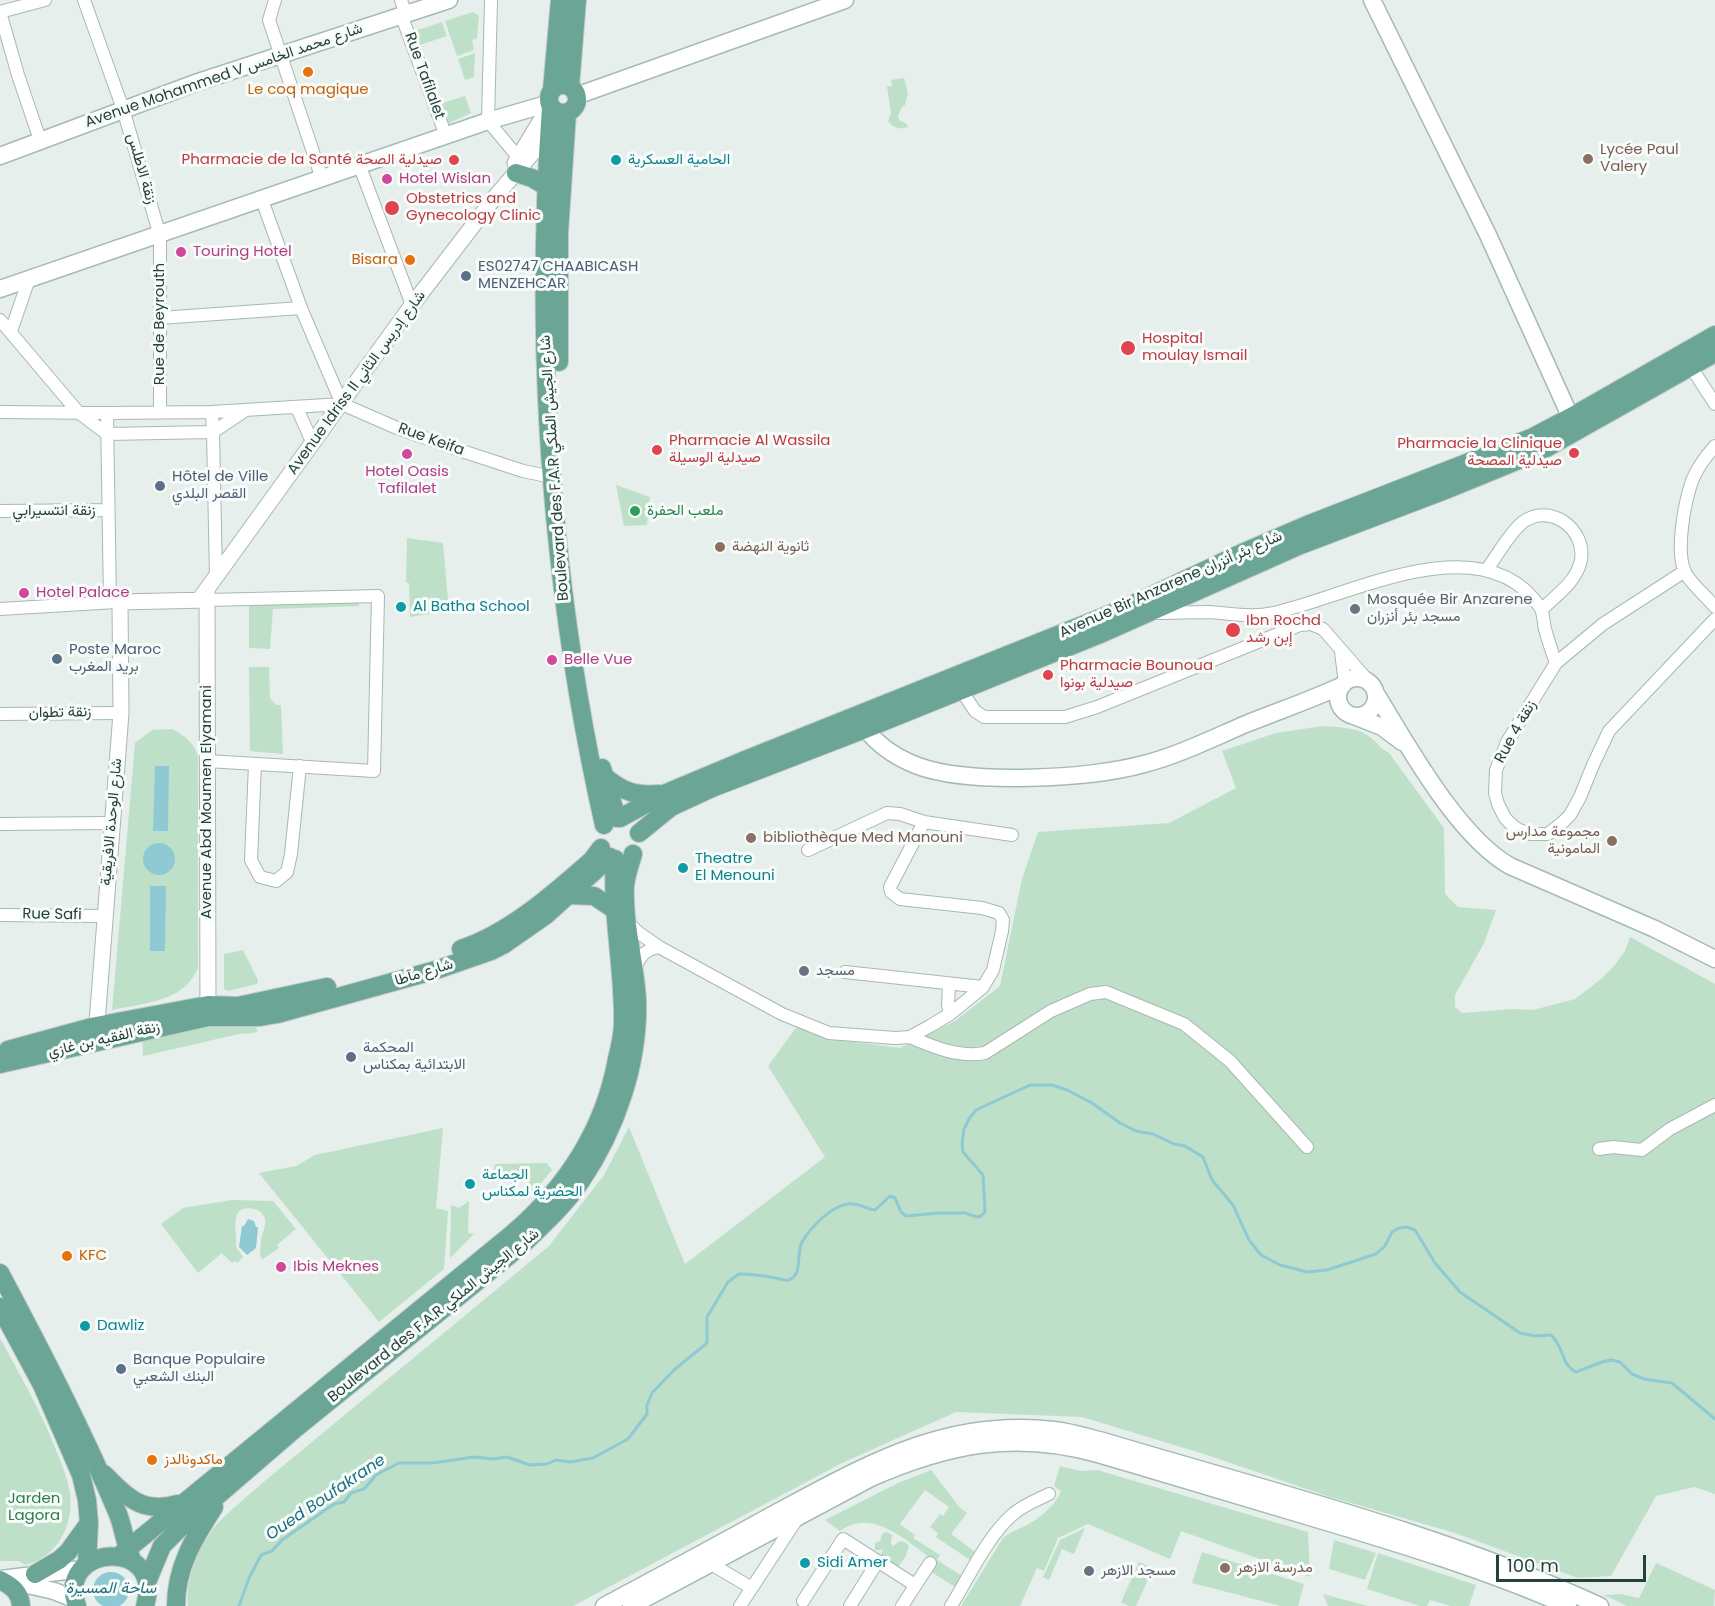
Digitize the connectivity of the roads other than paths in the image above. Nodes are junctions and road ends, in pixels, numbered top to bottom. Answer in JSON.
{"nodes":[{"id":1,"x":45,"y":0,"type":"edge"},
{"id":2,"x":84,"y":0,"type":"edge"},
{"id":3,"x":275,"y":0,"type":"edge"},
{"id":4,"x":449,"y":0,"type":"edge"},
{"id":5,"x":491,"y":0,"type":"edge"},
{"id":6,"x":560,"y":0,"type":"edge"},
{"id":7,"x":577,"y":0,"type":"edge"},
{"id":8,"x":845,"y":0,"type":"edge"},
{"id":9,"x":1372,"y":0,"type":"edge"},
{"id":10,"x":403,"y":11,"type":"edge"},
{"id":11,"x":0,"y":12,"type":"edge"},
{"id":12,"x":280,"y":56,"type":"junction"},
{"id":13,"x":560,"y":100,"type":"junction"},
{"id":14,"x":123,"y":109,"type":"junction"},
{"id":15,"x":488,"y":122,"type":"junction"},
{"id":16,"x":550,"y":133,"type":"junction"},
{"id":17,"x":446,"y":136,"type":"junction"},
{"id":18,"x":40,"y":140,"type":"junction"},
{"id":19,"x":0,"y":156,"type":"edge"},
{"id":20,"x":517,"y":165,"type":"junction"},
{"id":21,"x":360,"y":167,"type":"junction"},
{"id":22,"x":322,"y":179,"type":"junction"},
{"id":23,"x":547,"y":187,"type":"junction"},
{"id":24,"x":262,"y":200,"type":"junction"},
{"id":25,"x":160,"y":236,"type":"junction"},
{"id":26,"x":29,"y":279,"type":"junction"},
{"id":27,"x":0,"y":289,"type":"edge"},
{"id":28,"x":412,"y":305,"type":"junction"},
{"id":29,"x":301,"y":308,"type":"junction"},
{"id":30,"x":160,"y":318,"type":"junction"},
{"id":31,"x":0,"y":320,"type":"edge"},
{"id":32,"x":10,"y":331,"type":"junction"},
{"id":33,"x":1715,"y":335,"type":"edge"},
{"id":34,"x":1715,"y":353,"type":"edge"},
{"id":35,"x":1691,"y":367,"type":"junction"},
{"id":36,"x":342,"y":404,"type":"junction"},
{"id":37,"x":1715,"y":404,"type":"edge"},
{"id":38,"x":297,"y":408,"type":"junction"},
{"id":39,"x":244,"y":411,"type":"junction"},
{"id":40,"x":0,"y":412,"type":"edge"},
{"id":41,"x":78,"y":412,"type":"junction"},
{"id":42,"x":160,"y":412,"type":"junction"},
{"id":43,"x":212,"y":412,"type":"junction"},
{"id":44,"x":107,"y":413,"type":"junction"},
{"id":45,"x":1574,"y":424,"type":"junction"},
{"id":46,"x":213,"y":432,"type":"junction"},
{"id":47,"x":107,"y":434,"type":"junction"},
{"id":48,"x":313,"y":444,"type":"junction"},
{"id":49,"x":1715,"y":446,"type":"edge"},
{"id":50,"x":552,"y":477,"type":"junction"},
{"id":51,"x":108,"y":510,"type":"junction"},
{"id":52,"x":0,"y":511,"type":"edge"},
{"id":53,"x":1487,"y":569,"type":"junction"},
{"id":54,"x":1685,"y":572,"type":"junction"},
{"id":55,"x":207,"y":591,"type":"junction"},
{"id":56,"x":115,"y":602,"type":"junction"},
{"id":57,"x":1715,"y":607,"type":"edge"},
{"id":58,"x":0,"y":609,"type":"edge"},
{"id":59,"x":1542,"y":609,"type":"junction"},
{"id":60,"x":1150,"y":614,"type":"junction"},
{"id":61,"x":1270,"y":614,"type":"junction"},
{"id":62,"x":1715,"y":619,"type":"edge"},
{"id":63,"x":1275,"y":636,"type":"junction"},
{"id":64,"x":1341,"y":651,"type":"junction"},
{"id":65,"x":1556,"y":663,"type":"junction"},
{"id":66,"x":1344,"y":684,"type":"junction"},
{"id":67,"x":1372,"y":688,"type":"junction"},
{"id":68,"x":961,"y":690,"type":"junction"},
{"id":69,"x":1301,"y":704,"type":"junction"},
{"id":70,"x":121,"y":713,"type":"junction"},
{"id":71,"x":0,"y":714,"type":"edge"},
{"id":72,"x":1349,"y":714,"type":"junction"},
{"id":73,"x":861,"y":722,"type":"junction"},
{"id":74,"x":1410,"y":748,"type":"junction"},
{"id":75,"x":207,"y":761,"type":"junction"},
{"id":76,"x":255,"y":764,"type":"junction"},
{"id":77,"x":300,"y":766,"type":"junction"},
{"id":78,"x":605,"y":777,"type":"junction"},
{"id":79,"x":664,"y":794,"type":"junction"},
{"id":80,"x":613,"y":820,"type":"junction"},
{"id":81,"x":924,"y":822,"type":"junction"},
{"id":82,"x":111,"y":823,"type":"junction"},
{"id":83,"x":0,"y":824,"type":"edge"},
{"id":84,"x":639,"y":833,"type":"junction"},
{"id":85,"x":1012,"y":835,"type":"dead end"},
{"id":86,"x":808,"y":850,"type":"dead end"},
{"id":87,"x":609,"y":854,"type":"junction"},
{"id":88,"x":633,"y":854,"type":"junction"},
{"id":89,"x":568,"y":895,"type":"junction"},
{"id":90,"x":0,"y":915,"type":"edge"},
{"id":91,"x":105,"y":916,"type":"junction"},
{"id":92,"x":622,"y":917,"type":"junction"},
{"id":93,"x":659,"y":947,"type":"junction"},
{"id":94,"x":1715,"y":959,"type":"edge"},
{"id":95,"x":634,"y":970,"type":"junction"},
{"id":96,"x":845,"y":972,"type":"dead end"},
{"id":97,"x":949,"y":984,"type":"junction"},
{"id":98,"x":983,"y":987,"type":"junction"},
{"id":99,"x":208,"y":1011,"type":"junction"},
{"id":100,"x":950,"y":1014,"type":"junction"},
{"id":101,"x":96,"y":1034,"type":"junction"},
{"id":102,"x":910,"y":1037,"type":"junction"},
{"id":103,"x":0,"y":1052,"type":"edge"},
{"id":104,"x":0,"y":1064,"type":"edge"},
{"id":105,"x":1715,"y":1105,"type":"edge"},
{"id":106,"x":1307,"y":1147,"type":"dead end"},
{"id":107,"x":1599,"y":1149,"type":"dead end"},
{"id":108,"x":0,"y":1273,"type":"edge"},
{"id":109,"x":0,"y":1307,"type":"edge"},
{"id":110,"x":95,"y":1465,"type":"junction"},
{"id":111,"x":223,"y":1492,"type":"junction"},
{"id":112,"x":1049,"y":1494,"type":"dead end"},
{"id":113,"x":183,"y":1503,"type":"junction"},
{"id":114,"x":798,"y":1518,"type":"junction"},
{"id":115,"x":89,"y":1523,"type":"junction"},
{"id":116,"x":126,"y":1555,"type":"junction"},
{"id":117,"x":878,"y":1561,"type":"junction"},
{"id":118,"x":930,"y":1563,"type":"dead end"},
{"id":119,"x":711,"y":1564,"type":"junction"},
{"id":120,"x":85,"y":1567,"type":"junction"},
{"id":121,"x":35,"y":1574,"type":"junction"},
{"id":122,"x":0,"y":1579,"type":"edge"},
{"id":123,"x":915,"y":1585,"type":"junction"},
{"id":124,"x":752,"y":1588,"type":"junction"},
{"id":125,"x":148,"y":1597,"type":"edge"},
{"id":126,"x":803,"y":1601,"type":"dead end"},
{"id":127,"x":70,"y":1604,"type":"edge"},
{"id":128,"x":1590,"y":1604,"type":"edge"},
{"id":129,"x":21,"y":1606,"type":"edge"},
{"id":130,"x":176,"y":1606,"type":"edge"},
{"id":131,"x":604,"y":1606,"type":"edge"},
{"id":132,"x":631,"y":1606,"type":"edge"},
{"id":133,"x":740,"y":1606,"type":"edge"},
{"id":134,"x":850,"y":1606,"type":"edge"},
{"id":135,"x":902,"y":1606,"type":"edge"},
{"id":136,"x":951,"y":1606,"type":"edge"},
{"id":137,"x":1568,"y":1606,"type":"edge"}],
"edges":[{"from":1,"to":11,"type":"street"},
{"from":2,"to":14,"type":"street","name":"زنقة الاطلس"},
{"from":3,"to":12,"type":"street"},
{"from":4,"to":10,"type":"main road","name":"Avenue Mohammed V شارع محمد الخامس"},
{"from":5,"to":15,"type":"street"},
{"from":6,"to":13,"type":"main road","name":"Boulevard des F.A.R شارع الجيش الملكي"},
{"from":7,"to":13,"type":"main road","name":"Boulevard des F.A.R شارع الجيش الملكي"},
{"from":8,"to":13,"type":"main road"},
{"from":9,"to":45,"type":"main road"},
{"from":10,"to":12,"type":"main road","name":"Avenue Mohammed V شارع محمد الخامس"},
{"from":10,"to":17,"type":"street","name":"Rue Tafilalet"},
{"from":11,"to":18,"type":"street"},
{"from":12,"to":14,"type":"main road","name":"Avenue Mohammed V شارع محمد الخامس"},
{"from":12,"to":22,"type":"street"},
{"from":13,"to":15,"type":"main road"},
{"from":13,"to":16,"type":"main road","name":"Boulevard des F.A.R شارع الجيش الملكي"},
{"from":13,"to":20,"type":"street","name":"Avenue Idriss II شارع إدريس الثاني"},
{"from":13,"to":78,"type":"main road","name":"Boulevard des F.A.R شارع الجيش الملكي"},
{"from":14,"to":18,"type":"main road","name":"Avenue Mohammed V شارع محمد الخامس"},
{"from":14,"to":25,"type":"street","name":"زنقة الاطلس"},
{"from":15,"to":17,"type":"main road"},
{"from":15,"to":20,"type":"street"},
{"from":16,"to":20,"type":"street","name":"Avenue Idriss II شارع إدريس الثاني"},
{"from":16,"to":23,"type":"main road","name":"Boulevard des F.A.R شارع الجيش الملكي"},
{"from":17,"to":21,"type":"main road"},
{"from":18,"to":19,"type":"main road","name":"Avenue Mohammed V شارع محمد الخامس"},
{"from":20,"to":23,"type":"main road"},
{"from":20,"to":28,"type":"street","name":"Avenue Idriss II شارع إدريس الثاني"},
{"from":21,"to":22,"type":"main road"},
{"from":21,"to":28,"type":"street"},
{"from":22,"to":24,"type":"main road"},
{"from":23,"to":50,"type":"main road","name":"Boulevard des F.A.R شارع الجيش الملكي"},
{"from":24,"to":25,"type":"main road"},
{"from":24,"to":29,"type":"street"},
{"from":25,"to":26,"type":"main road"},
{"from":25,"to":30,"type":"street","name":"Rue de Beyrouth"},
{"from":26,"to":27,"type":"main road"},
{"from":26,"to":32,"type":"street"},
{"from":28,"to":36,"type":"street","name":"Avenue Idriss II شارع إدريس الثاني"},
{"from":29,"to":30,"type":"street"},
{"from":29,"to":36,"type":"street"},
{"from":30,"to":42,"type":"street","name":"Rue de Beyrouth"},
{"from":31,"to":32,"type":"street"},
{"from":32,"to":41,"type":"street"},
{"from":33,"to":45,"type":"main road","name":"Avenue Bir Anzarene شارع بئر أنزران"},
{"from":34,"to":35,"type":"main road","name":"Avenue Bir Anzarene شارع بئر أنزران"},
{"from":35,"to":37,"type":"street"},
{"from":35,"to":45,"type":"main road","name":"Avenue Bir Anzarene شارع بئر أنزران"},
{"from":36,"to":38,"type":"street"},
{"from":36,"to":48,"type":"street","name":"Avenue Idriss II شارع إدريس الثاني"},
{"from":36,"to":50,"type":"street","name":"Rue Keifa"},
{"from":38,"to":39,"type":"street"},
{"from":38,"to":48,"type":"street"},
{"from":39,"to":43,"type":"street"},
{"from":39,"to":46,"type":"street"},
{"from":40,"to":41,"type":"street"},
{"from":41,"to":44,"type":"street"},
{"from":41,"to":47,"type":"street"},
{"from":42,"to":43,"type":"street"},
{"from":42,"to":44,"type":"street"},
{"from":43,"to":46,"type":"street"},
{"from":44,"to":47,"type":"street"},
{"from":45,"to":60,"type":"main road","name":"Avenue Bir Anzarene شارع بئر أنزران"},
{"from":45,"to":73,"type":"main road","name":"Avenue Bir Anzarene شارع بئر أنزران"},
{"from":46,"to":47,"type":"street"},
{"from":46,"to":55,"type":"street"},
{"from":47,"to":51,"type":"street"},
{"from":48,"to":55,"type":"street","name":"Avenue Idriss II شارع إدريس الثاني"},
{"from":49,"to":54,"type":"street"},
{"from":50,"to":80,"type":"main road","name":"Boulevard des F.A.R شارع الجيش الملكي"},
{"from":51,"to":52,"type":"street","name":"زنقة انتسيرابي"},
{"from":51,"to":56,"type":"street"},
{"from":53,"to":59,"type":"street"},
{"from":53,"to":59,"type":"street"},
{"from":53,"to":61,"type":"street"},
{"from":54,"to":57,"type":"street"},
{"from":54,"to":65,"type":"street","name":"Rue 4 زنقة"},
{"from":55,"to":56,"type":"street"},
{"from":55,"to":75,"type":"street","name":"Avenue Abd Moumen Elyamani"},
{"from":55,"to":77,"type":"street"},
{"from":56,"to":58,"type":"street"},
{"from":56,"to":70,"type":"street","name":"شارع الوحدة الافريقية"},
{"from":59,"to":65,"type":"street"},
{"from":60,"to":61,"type":"street"},
{"from":60,"to":68,"type":"main road","name":"Avenue Bir Anzarene شارع بئر أنزران"},
{"from":61,"to":63,"type":"street"},
{"from":62,"to":65,"type":"street","name":"Rue 4 زنقة"},
{"from":63,"to":64,"type":"street"},
{"from":63,"to":68,"type":"street"},
{"from":64,"to":66,"type":"street"},
{"from":64,"to":67,"type":"street"},
{"from":66,"to":67,"type":"main road"},
{"from":66,"to":69,"type":"main road"},
{"from":66,"to":72,"type":"main road"},
{"from":67,"to":72,"type":"main road"},
{"from":67,"to":74,"type":"main road"},
{"from":68,"to":73,"type":"main road","name":"Avenue Bir Anzarene شارع بئر أنزران"},
{"from":69,"to":72,"type":"main road"},
{"from":69,"to":73,"type":"main road"},
{"from":70,"to":71,"type":"street","name":"زنقة تطوان"},
{"from":70,"to":82,"type":"street","name":"شارع الوحدة الافريقية"},
{"from":72,"to":74,"type":"main road"},
{"from":73,"to":79,"type":"main road","name":"Avenue Bir Anzarene شارع بئر أنزران"},
{"from":73,"to":84,"type":"main road","name":"Avenue Bir Anzarene شارع بئر أنزران"},
{"from":74,"to":94,"type":"main road"},
{"from":75,"to":76,"type":"street"},
{"from":75,"to":99,"type":"street","name":"Avenue Abd Moumen Elyamani"},
{"from":76,"to":77,"type":"street"},
{"from":76,"to":77,"type":"street"},
{"from":78,"to":79,"type":"main road"},
{"from":78,"to":80,"type":"main road","name":"Boulevard des F.A.R شارع الجيش الملكي"},
{"from":79,"to":80,"type":"main road","name":"Avenue Bir Anzarene شارع بئر أنزران"},
{"from":80,"to":84,"type":"main road"},
{"from":80,"to":87,"type":"main road"},
{"from":81,"to":85,"type":"street"},
{"from":81,"to":86,"type":"street"},
{"from":81,"to":98,"type":"street"},
{"from":82,"to":83,"type":"street"},
{"from":82,"to":91,"type":"street","name":"شارع الوحدة الافريقية"},
{"from":84,"to":88,"type":"main road"},
{"from":87,"to":88,"type":"main road"},
{"from":87,"to":89,"type":"main road","name":"شارع مآطا"},
{"from":87,"to":92,"type":"main road","name":"Boulevard des F.A.R شارع الجيش الملكي"},
{"from":87,"to":99,"type":"main road"},
{"from":88,"to":92,"type":"main road","name":"Boulevard des F.A.R شارع الجيش الملكي"},
{"from":89,"to":92,"type":"main road"},
{"from":89,"to":99,"type":"main road","name":"شارع مآطا"},
{"from":90,"to":91,"type":"street","name":"Rue Safi"},
{"from":91,"to":101,"type":"street","name":"شارع الوحدة الافريقية"},
{"from":92,"to":93,"type":"street"},
{"from":92,"to":95,"type":"main road","name":"Boulevard des F.A.R شارع الجيش الملكي"},
{"from":92,"to":113,"type":"main road","name":"Boulevard des F.A.R شارع الجيش الملكي"},
{"from":93,"to":95,"type":"street"},
{"from":93,"to":102,"type":"street"},
{"from":95,"to":111,"type":"main road","name":"Boulevard des F.A.R شارع الجيش الملكي"},
{"from":96,"to":97,"type":"street"},
{"from":97,"to":98,"type":"street"},
{"from":97,"to":100,"type":"street"},
{"from":98,"to":100,"type":"street"},
{"from":99,"to":101,"type":"main road","name":"زنقة الفقيه بن غازي"},
{"from":100,"to":102,"type":"street"},
{"from":101,"to":103,"type":"main road"},
{"from":101,"to":104,"type":"main road","name":"زنقة الفقيه بن غازي"},
{"from":102,"to":106,"type":"street"},
{"from":105,"to":107,"type":"street"},
{"from":108,"to":110,"type":"main road"},
{"from":109,"to":115,"type":"main road"},
{"from":110,"to":113,"type":"main road"},
{"from":110,"to":116,"type":"main road"},
{"from":111,"to":125,"type":"main road","name":"Boulevard des F.A.R شارع الجيش الملكي"},
{"from":111,"to":130,"type":"main road"},
{"from":112,"to":136,"type":"street"},
{"from":113,"to":116,"type":"main road","name":"Boulevard des F.A.R شارع الجيش الملكي"},
{"from":114,"to":119,"type":"main road"},
{"from":114,"to":124,"type":"street"},
{"from":114,"to":137,"type":"main road"},
{"from":115,"to":120,"type":"main road"},
{"from":115,"to":121,"type":"main road"},
{"from":116,"to":120,"type":"main road"},
{"from":116,"to":125,"type":"main road"},
{"from":117,"to":123,"type":"street"},
{"from":117,"to":126,"type":"street"},
{"from":117,"to":134,"type":"street"},
{"from":118,"to":123,"type":"street"},
{"from":119,"to":124,"type":"street"},
{"from":119,"to":132,"type":"main road"},
{"from":120,"to":121,"type":"main road"},
{"from":120,"to":127,"type":"main road"},
{"from":121,"to":122,"type":"main road"},
{"from":122,"to":127,"type":"main road"},
{"from":122,"to":129,"type":"main road"},
{"from":123,"to":135,"type":"street"},
{"from":124,"to":133,"type":"street"},
{"from":128,"to":131,"type":"main road"}]}
